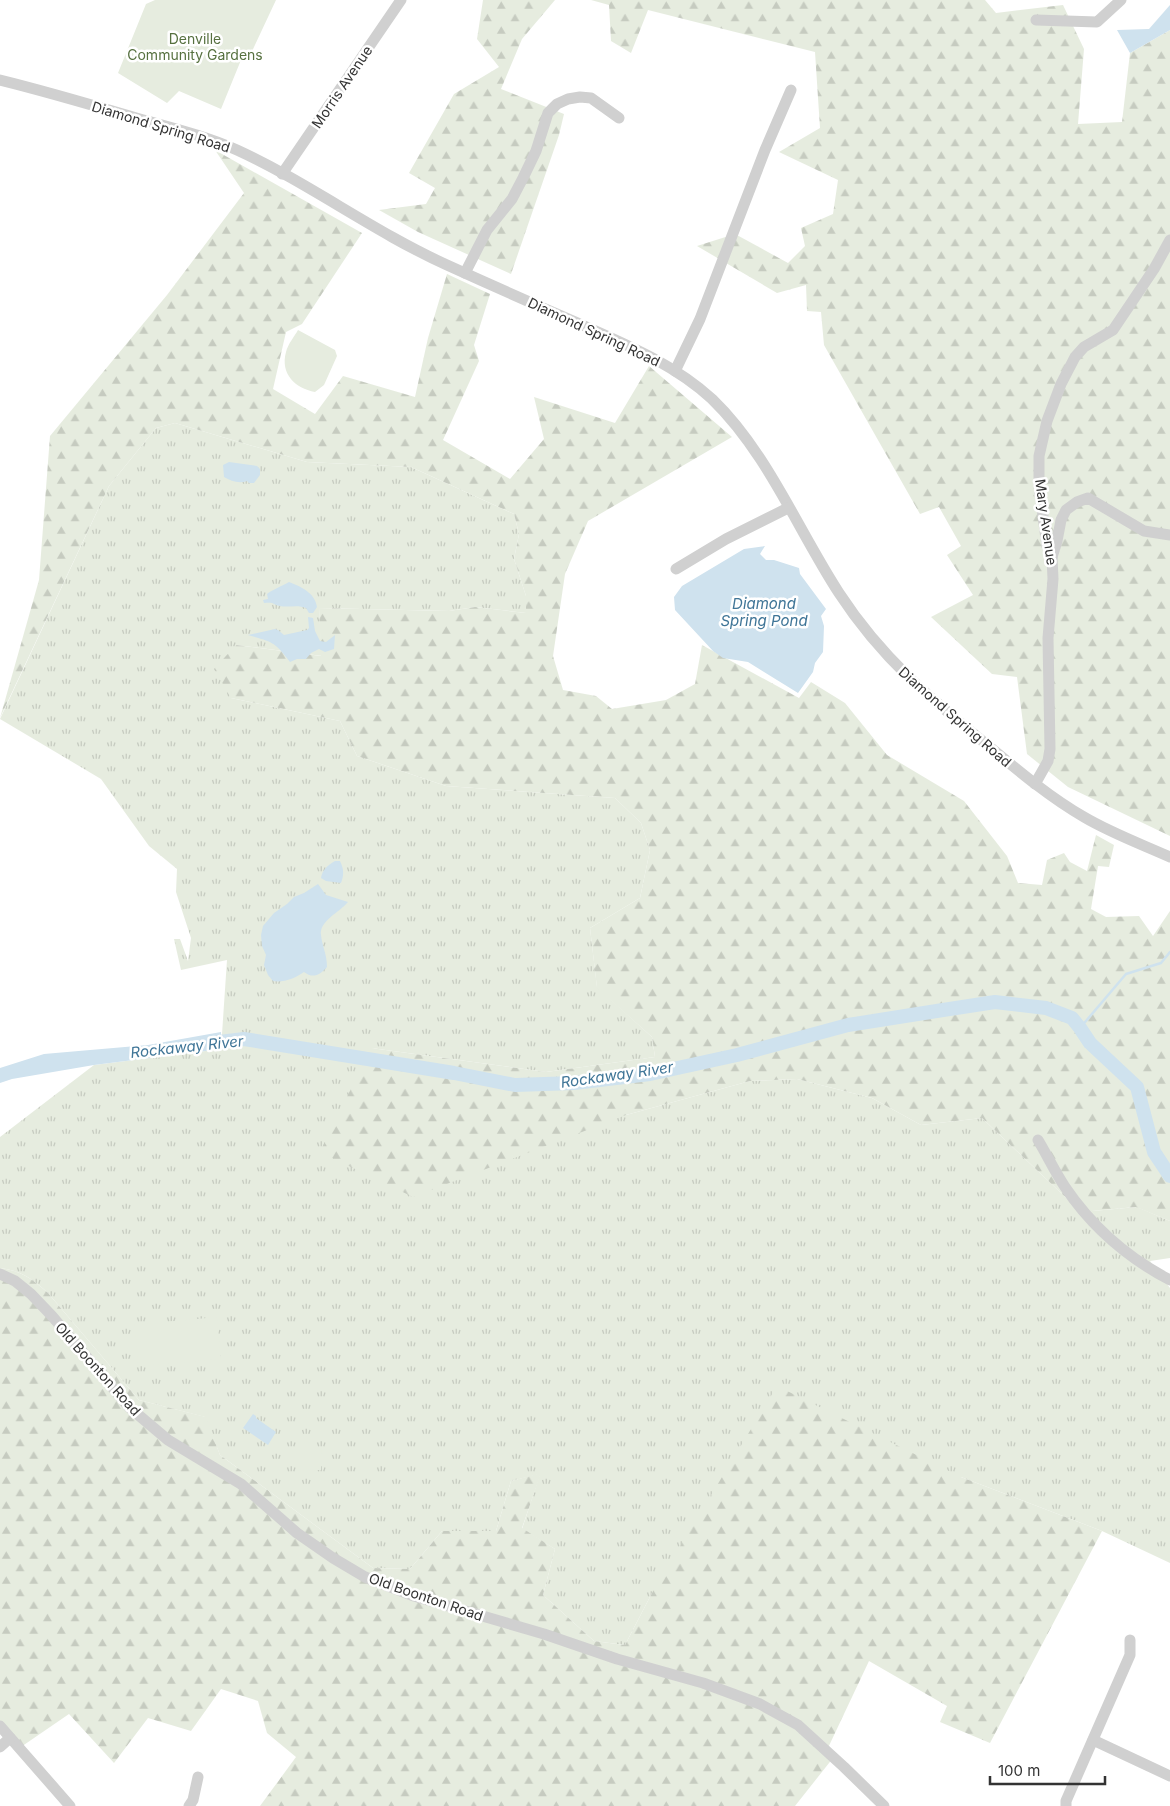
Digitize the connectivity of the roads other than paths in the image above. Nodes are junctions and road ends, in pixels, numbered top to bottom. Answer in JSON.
{"nodes":[{"id":1,"x":401,"y":0,"type":"edge"},
{"id":2,"x":1121,"y":0,"type":"edge"},
{"id":3,"x":1036,"y":20,"type":"dead end"},
{"id":4,"x":0,"y":80,"type":"edge"},
{"id":5,"x":791,"y":90,"type":"dead end"},
{"id":6,"x":619,"y":118,"type":"dead end"},
{"id":7,"x":282,"y":174,"type":"junction"},
{"id":8,"x":1170,"y":240,"type":"edge"},
{"id":9,"x":465,"y":273,"type":"junction"},
{"id":10,"x":675,"y":370,"type":"junction"},
{"id":11,"x":788,"y":508,"type":"junction"},
{"id":12,"x":1170,"y":535,"type":"edge"},
{"id":13,"x":1052,"y":557,"type":"junction"},
{"id":14,"x":676,"y":569,"type":"dead end"},
{"id":15,"x":1035,"y":784,"type":"junction"},
{"id":16,"x":1170,"y":857,"type":"edge"},
{"id":17,"x":1038,"y":1140,"type":"dead end"},
{"id":18,"x":0,"y":1274,"type":"edge"},
{"id":19,"x":1170,"y":1280,"type":"edge"},
{"id":20,"x":1130,"y":1640,"type":"dead end"},
{"id":21,"x":0,"y":1726,"type":"edge"},
{"id":22,"x":10,"y":1738,"type":"junction"},
{"id":23,"x":1093,"y":1740,"type":"junction"},
{"id":24,"x":0,"y":1747,"type":"edge"},
{"id":25,"x":1170,"y":1776,"type":"edge"},
{"id":26,"x":198,"y":1777,"type":"dead end"},
{"id":27,"x":70,"y":1806,"type":"edge"},
{"id":28,"x":189,"y":1806,"type":"edge"},
{"id":29,"x":884,"y":1806,"type":"edge"},
{"id":30,"x":1066,"y":1806,"type":"edge"}],
"edges":[{"from":1,"to":7,"type":"street","name":"Morris Avenue"},
{"from":2,"to":3,"type":"street"},
{"from":4,"to":7,"type":"street","name":"Diamond Spring Road"},
{"from":5,"to":10,"type":"street"},
{"from":6,"to":9,"type":"street"},
{"from":7,"to":9,"type":"street","name":"Diamond Spring Road"},
{"from":8,"to":13,"type":"street","name":"Mary Avenue"},
{"from":9,"to":10,"type":"street","name":"Diamond Spring Road"},
{"from":10,"to":11,"type":"street","name":"Diamond Spring Road"},
{"from":11,"to":14,"type":"street"},
{"from":11,"to":15,"type":"street","name":"Diamond Spring Road"},
{"from":12,"to":13,"type":"street"},
{"from":13,"to":15,"type":"street","name":"Mary Avenue"},
{"from":15,"to":16,"type":"street","name":"Diamond Spring Road"},
{"from":17,"to":19,"type":"street"},
{"from":18,"to":29,"type":"street","name":"Old Boonton Road"},
{"from":20,"to":23,"type":"street"},
{"from":21,"to":22,"type":"street"},
{"from":22,"to":24,"type":"street"},
{"from":22,"to":27,"type":"street"},
{"from":23,"to":25,"type":"street"},
{"from":23,"to":30,"type":"street"},
{"from":26,"to":28,"type":"street"}]}
